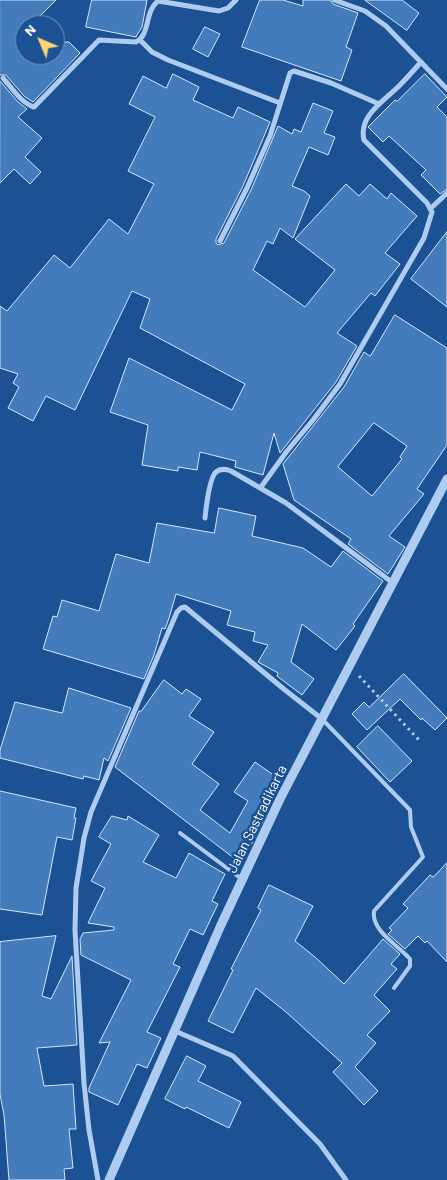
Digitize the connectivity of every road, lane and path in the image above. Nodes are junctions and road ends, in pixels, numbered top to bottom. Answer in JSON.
{"nodes":[{"id":1,"x":236,"y":0,"type":"edge"},
{"id":2,"x":334,"y":0,"type":"edge"},
{"id":3,"x":140,"y":40,"type":"junction"},
{"id":4,"x":421,"y":62,"type":"junction"},
{"id":5,"x":3,"y":78,"type":"dead end"},
{"id":6,"x":447,"y":89,"type":"edge"},
{"id":7,"x":280,"y":103,"type":"junction"},
{"id":8,"x":379,"y":104,"type":"junction"},
{"id":9,"x":447,"y":193,"type":"edge"},
{"id":10,"x":430,"y":209,"type":"junction"},
{"id":11,"x":220,"y":241,"type":"dead end"},
{"id":12,"x":447,"y":479,"type":"edge"},
{"id":13,"x":261,"y":487,"type":"junction"},
{"id":14,"x":205,"y":518,"type":"dead end"},
{"id":15,"x":393,"y":583,"type":"junction"},
{"id":16,"x":350,"y":666,"type":"junction"},
{"id":17,"x":322,"y":719,"type":"junction"},
{"id":18,"x":419,"y":740,"type":"dead end"},
{"id":19,"x":180,"y":833,"type":"dead end"},
{"id":20,"x":242,"y":880,"type":"junction"},
{"id":21,"x":394,"y":988,"type":"dead end"},
{"id":22,"x":175,"y":1032,"type":"junction"},
{"id":23,"x":98,"y":1180,"type":"edge"},
{"id":24,"x":110,"y":1180,"type":"edge"},
{"id":25,"x":346,"y":1180,"type":"edge"}],
"edges":[{"from":1,"to":3,"type":"street"},
{"from":2,"to":4,"type":"street"},
{"from":3,"to":5,"type":"street"},
{"from":3,"to":7,"type":"street"},
{"from":4,"to":6,"type":"street"},
{"from":4,"to":8,"type":"street"},
{"from":7,"to":8,"type":"street"},
{"from":7,"to":11,"type":"street"},
{"from":8,"to":10,"type":"street"},
{"from":9,"to":10,"type":"street"},
{"from":10,"to":13,"type":"street"},
{"from":12,"to":15,"type":"street","name":"Jalan Sastradikarta"},
{"from":13,"to":14,"type":"street"},
{"from":13,"to":15,"type":"street"},
{"from":15,"to":16,"type":"street","name":"Jalan Sastradikarta"},
{"from":16,"to":17,"type":"street","name":"Jalan Sastradikarta"},
{"from":16,"to":18,"type":"path"},
{"from":17,"to":20,"type":"street","name":"Jalan Sastradikarta"},
{"from":17,"to":21,"type":"lane"},
{"from":17,"to":23,"type":"street"},
{"from":19,"to":20,"type":"lane"},
{"from":20,"to":22,"type":"street","name":"Jalan Sastradikarta"},
{"from":22,"to":24,"type":"street","name":"Jalan Sastradikarta"},
{"from":22,"to":25,"type":"street"}]}
